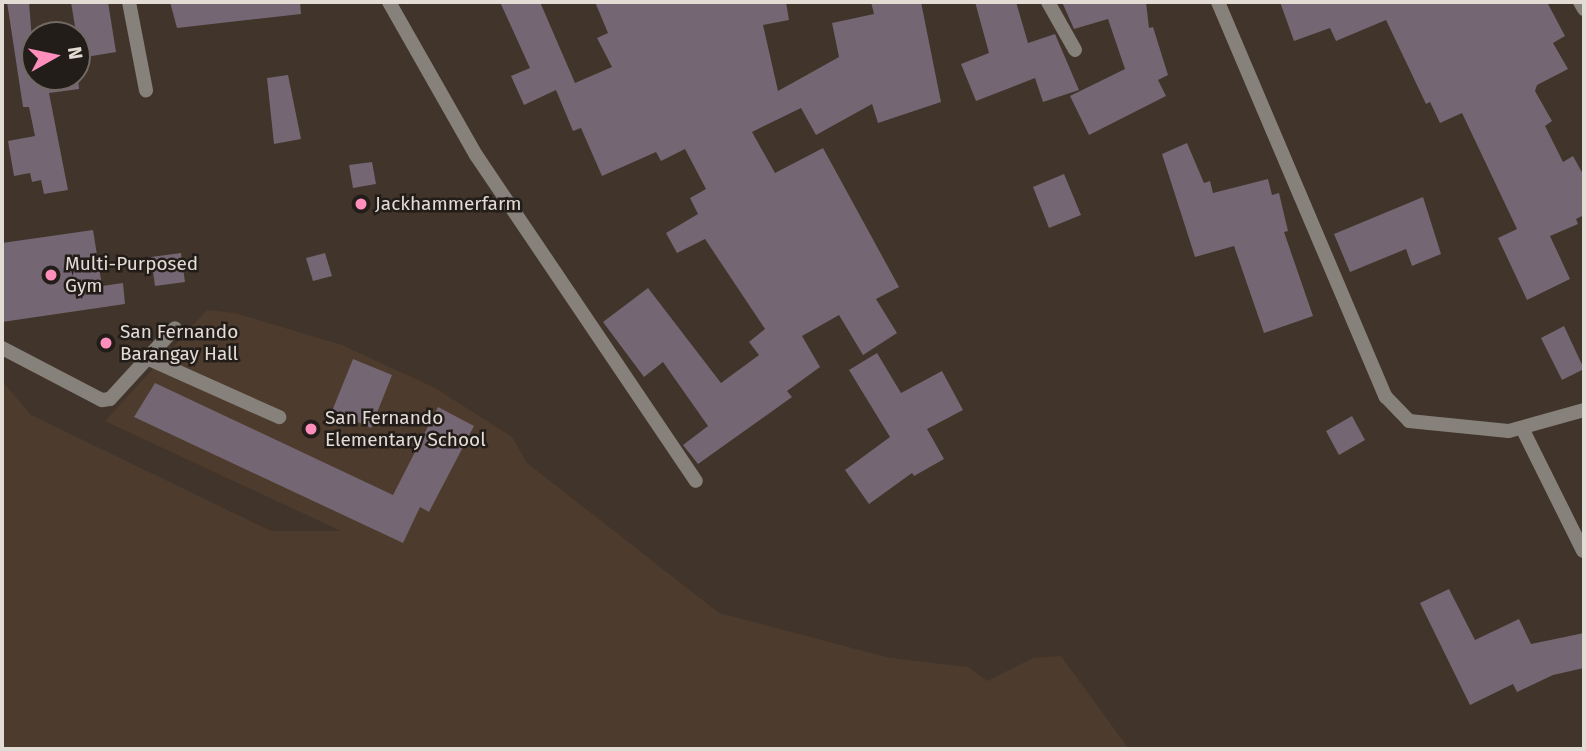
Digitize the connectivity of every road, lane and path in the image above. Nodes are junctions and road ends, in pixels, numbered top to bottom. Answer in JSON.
{"nodes":[{"id":1,"x":129,"y":2,"type":"edge"},
{"id":2,"x":388,"y":2,"type":"edge"},
{"id":3,"x":1048,"y":2,"type":"edge"},
{"id":4,"x":1218,"y":2,"type":"edge"},
{"id":5,"x":1580,"y":2,"type":"edge"},
{"id":6,"x":1584,"y":9,"type":"edge"},
{"id":7,"x":1075,"y":50,"type":"dead end"},
{"id":8,"x":146,"y":90,"type":"dead end"},
{"id":9,"x":175,"y":328,"type":"dead end"},
{"id":10,"x":2,"y":348,"type":"edge"},
{"id":11,"x":147,"y":358,"type":"junction"},
{"id":12,"x":1584,"y":410,"type":"edge"},
{"id":13,"x":279,"y":417,"type":"dead end"},
{"id":14,"x":1523,"y":430,"type":"junction"},
{"id":15,"x":696,"y":481,"type":"dead end"},
{"id":16,"x":1583,"y":551,"type":"edge"}],
"edges":[{"from":1,"to":8,"type":"street"},
{"from":2,"to":15,"type":"street"},
{"from":3,"to":7,"type":"street"},
{"from":4,"to":14,"type":"street"},
{"from":5,"to":6,"type":"street"},
{"from":9,"to":11,"type":"street"},
{"from":10,"to":11,"type":"street"},
{"from":11,"to":13,"type":"street"},
{"from":12,"to":14,"type":"street"},
{"from":14,"to":16,"type":"street"}]}
